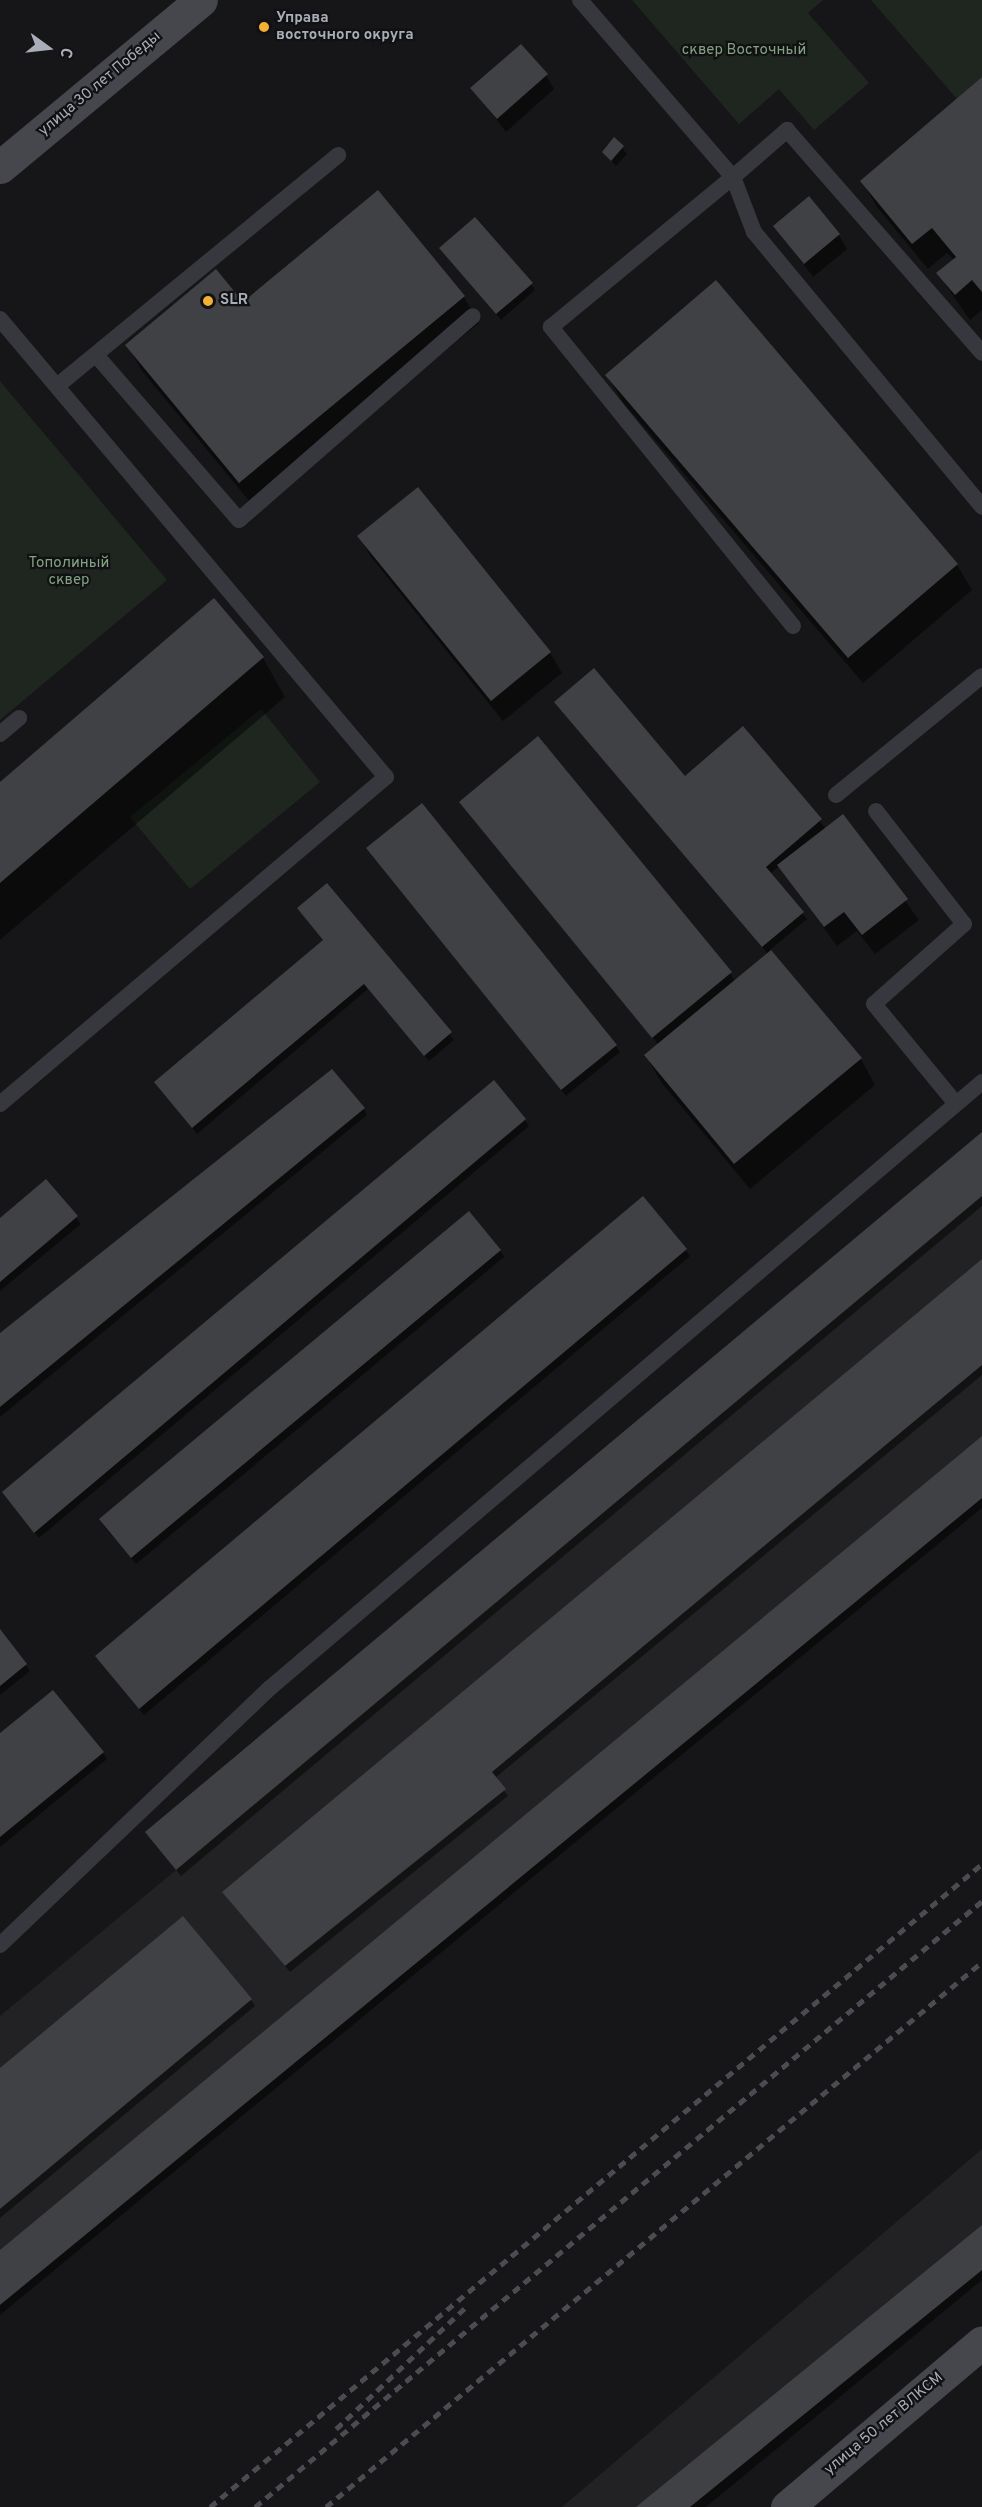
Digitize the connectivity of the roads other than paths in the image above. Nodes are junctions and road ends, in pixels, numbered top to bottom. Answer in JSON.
{"nodes":[{"id":1,"x":201,"y":0,"type":"edge"},
{"id":2,"x":580,"y":0,"type":"edge"},
{"id":3,"x":338,"y":155,"type":"dead end"},
{"id":4,"x":0,"y":167,"type":"edge"},
{"id":5,"x":733,"y":177,"type":"junction"},
{"id":6,"x":473,"y":316,"type":"dead end"},
{"id":7,"x":0,"y":319,"type":"edge"},
{"id":8,"x":982,"y":353,"type":"edge"},
{"id":9,"x":96,"y":355,"type":"junction"},
{"id":10,"x":57,"y":386,"type":"junction"},
{"id":11,"x":982,"y":507,"type":"edge"},
{"id":12,"x":793,"y":627,"type":"dead end"},
{"id":13,"x":982,"y":676,"type":"edge"},
{"id":14,"x":19,"y":718,"type":"dead end"},
{"id":15,"x":0,"y":734,"type":"edge"},
{"id":16,"x":836,"y":795,"type":"dead end"},
{"id":17,"x":876,"y":811,"type":"dead end"},
{"id":18,"x":982,"y":1082,"type":"edge"},
{"id":19,"x":0,"y":1104,"type":"edge"},
{"id":20,"x":956,"y":1104,"type":"junction"},
{"id":21,"x":0,"y":1945,"type":"edge"},
{"id":22,"x":982,"y":2342,"type":"edge"},
{"id":23,"x":787,"y":2507,"type":"edge"}],
"edges":[{"from":1,"to":4,"type":"street","name":"улица 30 лет Победы"},
{"from":2,"to":5,"type":"lane"},
{"from":3,"to":9,"type":"lane"},
{"from":5,"to":8,"type":"lane"},
{"from":5,"to":11,"type":"lane"},
{"from":5,"to":12,"type":"lane"},
{"from":6,"to":9,"type":"lane"},
{"from":7,"to":10,"type":"lane"},
{"from":9,"to":10,"type":"lane"},
{"from":10,"to":19,"type":"lane"},
{"from":13,"to":16,"type":"lane"},
{"from":14,"to":15,"type":"lane"},
{"from":17,"to":20,"type":"lane"},
{"from":18,"to":20,"type":"lane"},
{"from":20,"to":21,"type":"lane"},
{"from":22,"to":23,"type":"street","name":"улица 50 лет ВЛКСМ"}]}
